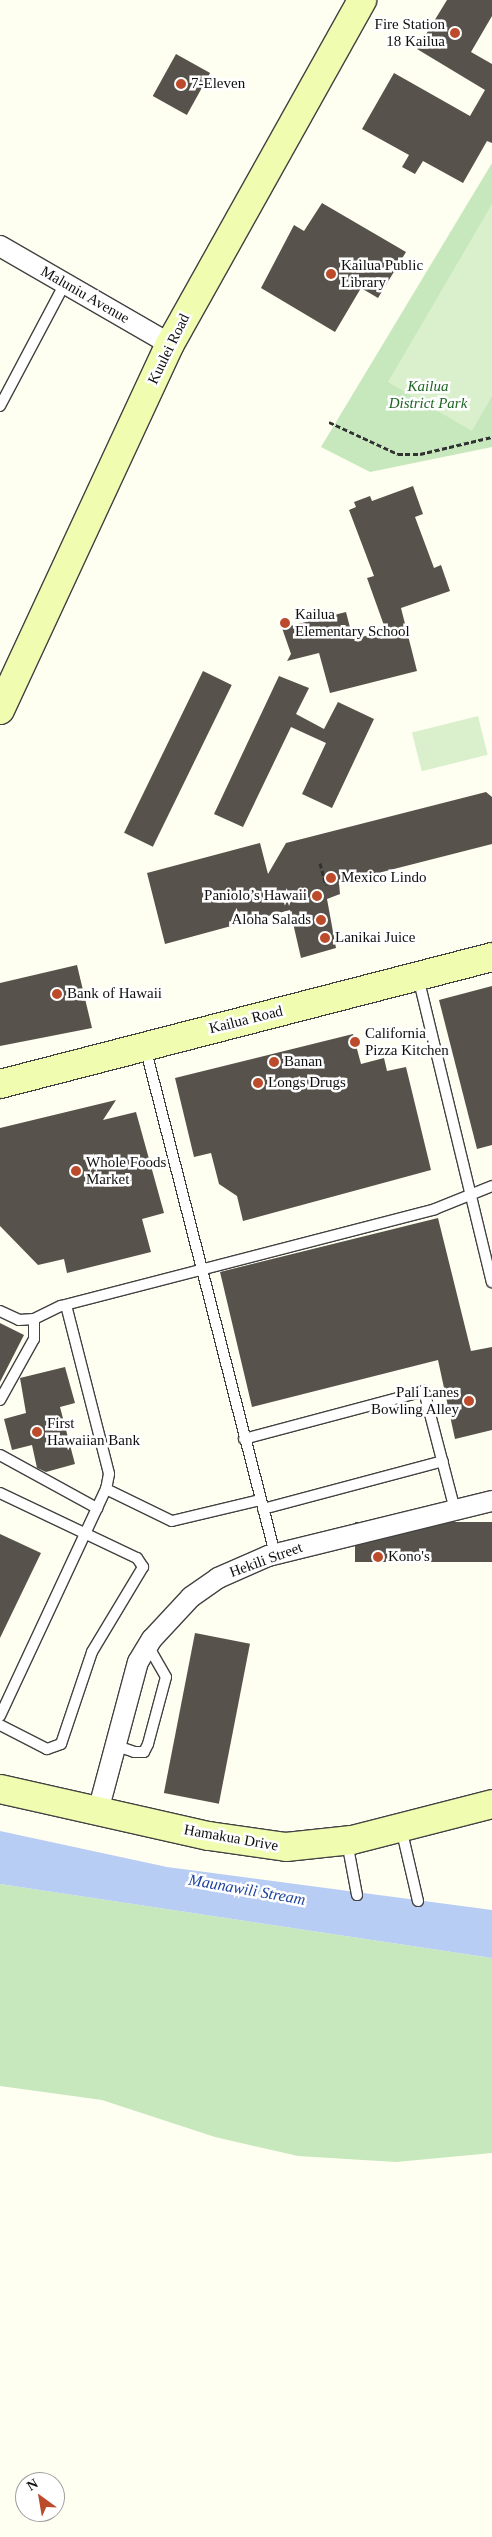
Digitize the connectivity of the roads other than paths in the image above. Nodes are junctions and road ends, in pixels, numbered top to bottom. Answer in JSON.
{"nodes":[{"id":1,"x":362,"y":0,"type":"edge"},
{"id":2,"x":0,"y":246,"type":"edge"},
{"id":3,"x":65,"y":283,"type":"junction"},
{"id":4,"x":170,"y":344,"type":"junction"},
{"id":5,"x":0,"y":406,"type":"edge"},
{"id":6,"x":0,"y":710,"type":"edge"},
{"id":7,"x":492,"y":957,"type":"edge"},
{"id":8,"x":418,"y":976,"type":"junction"},
{"id":9,"x":145,"y":1045,"type":"junction"},
{"id":10,"x":0,"y":1084,"type":"edge"},
{"id":11,"x":492,"y":1186,"type":"edge"},
{"id":12,"x":470,"y":1196,"type":"junction"},
{"id":13,"x":201,"y":1270,"type":"junction"},
{"id":14,"x":492,"y":1282,"type":"edge"},
{"id":15,"x":66,"y":1305,"type":"junction"},
{"id":16,"x":0,"y":1311,"type":"edge"},
{"id":17,"x":34,"y":1319,"type":"junction"},
{"id":18,"x":0,"y":1400,"type":"edge"},
{"id":19,"x":244,"y":1439,"type":"junction"},
{"id":20,"x":0,"y":1455,"type":"edge"},
{"id":21,"x":443,"y":1461,"type":"junction"},
{"id":22,"x":106,"y":1489,"type":"junction"},
{"id":23,"x":0,"y":1493,"type":"edge"},
{"id":24,"x":492,"y":1501,"type":"edge"},
{"id":25,"x":262,"y":1505,"type":"junction"},
{"id":26,"x":97,"y":1508,"type":"junction"},
{"id":27,"x":455,"y":1510,"type":"junction"},
{"id":28,"x":85,"y":1534,"type":"junction"},
{"id":29,"x":275,"y":1554,"type":"junction"},
{"id":30,"x":148,"y":1646,"type":"junction"},
{"id":31,"x":0,"y":1716,"type":"edge"},
{"id":32,"x":0,"y":1724,"type":"edge"},
{"id":33,"x":114,"y":1745,"type":"junction"},
{"id":34,"x":0,"y":1789,"type":"edge"},
{"id":35,"x":492,"y":1804,"type":"edge"},
{"id":36,"x":98,"y":1811,"type":"junction"},
{"id":37,"x":401,"y":1827,"type":"junction"},
{"id":38,"x":347,"y":1841,"type":"junction"},
{"id":39,"x":358,"y":1895,"type":"dead end"},
{"id":40,"x":418,"y":1901,"type":"dead end"}],
"edges":[{"from":1,"to":4,"type":"main road","name":"Kuulei Road"},
{"from":2,"to":3,"type":"street","name":"Maluniu Avenue"},
{"from":3,"to":4,"type":"street","name":"Maluniu Avenue"},
{"from":3,"to":5,"type":"lane"},
{"from":4,"to":6,"type":"main road","name":"Kuulei Road"},
{"from":7,"to":8,"type":"main road","name":"Kailua Road"},
{"from":8,"to":9,"type":"main road","name":"Kailua Road"},
{"from":8,"to":12,"type":"lane"},
{"from":9,"to":10,"type":"main road","name":"Kailua Road"},
{"from":9,"to":13,"type":"lane"},
{"from":11,"to":12,"type":"lane"},
{"from":12,"to":13,"type":"lane"},
{"from":12,"to":14,"type":"lane"},
{"from":13,"to":15,"type":"lane"},
{"from":13,"to":19,"type":"lane"},
{"from":15,"to":17,"type":"lane"},
{"from":15,"to":22,"type":"lane"},
{"from":16,"to":17,"type":"lane"},
{"from":17,"to":18,"type":"lane"},
{"from":19,"to":21,"type":"lane"},
{"from":19,"to":25,"type":"lane"},
{"from":20,"to":26,"type":"lane"},
{"from":21,"to":25,"type":"lane"},
{"from":21,"to":27,"type":"lane"},
{"from":22,"to":25,"type":"lane"},
{"from":22,"to":26,"type":"lane"},
{"from":23,"to":28,"type":"lane"},
{"from":24,"to":27,"type":"street","name":"Hekili Street"},
{"from":25,"to":29,"type":"lane"},
{"from":26,"to":28,"type":"lane"},
{"from":27,"to":29,"type":"street","name":"Hekili Street"},
{"from":28,"to":31,"type":"lane"},
{"from":28,"to":32,"type":"lane"},
{"from":29,"to":30,"type":"street","name":"Hekili Street"},
{"from":30,"to":33,"type":"street","name":"Hekili Street"},
{"from":30,"to":33,"type":"lane"},
{"from":33,"to":36,"type":"street","name":"Hekili Street"},
{"from":34,"to":36,"type":"main road","name":"Hamakua Drive"},
{"from":35,"to":37,"type":"main road","name":"Hamakua Drive"},
{"from":36,"to":38,"type":"main road","name":"Hamakua Drive"},
{"from":37,"to":38,"type":"main road","name":"Hamakua Drive"},
{"from":37,"to":40,"type":"lane"},
{"from":38,"to":39,"type":"lane"}]}
